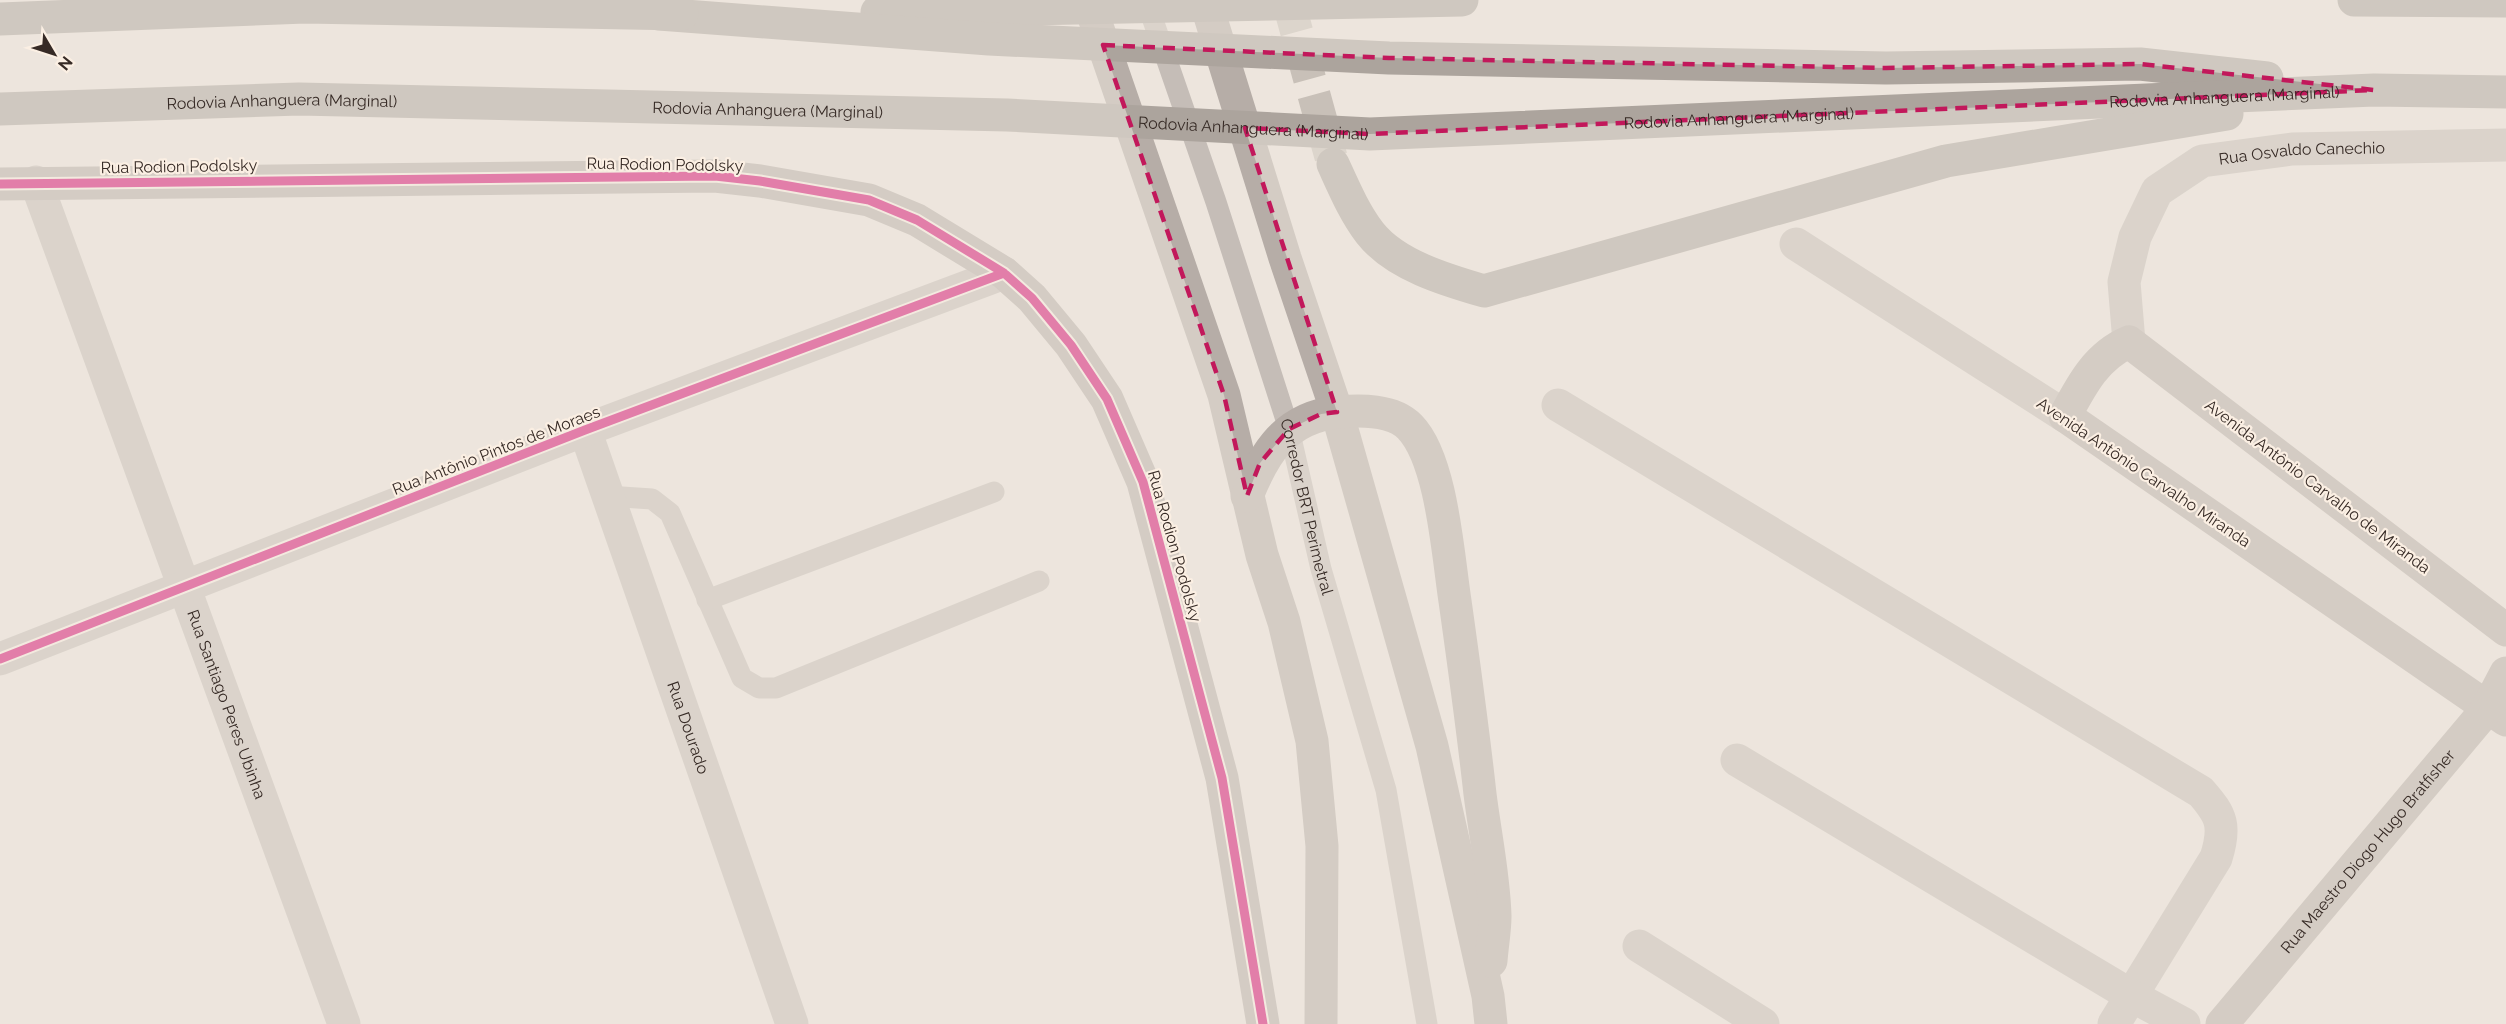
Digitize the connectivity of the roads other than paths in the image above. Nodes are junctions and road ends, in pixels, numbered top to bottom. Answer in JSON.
{"nodes":[{"id":1,"x":1088,"y":0,"type":"edge"},
{"id":2,"x":1146,"y":0,"type":"edge"},
{"id":3,"x":1205,"y":0,"type":"edge"},
{"id":4,"x":1462,"y":0,"type":"edge"},
{"id":5,"x":2355,"y":0,"type":"edge"},
{"id":6,"x":2506,"y":1,"type":"edge"},
{"id":7,"x":659,"y":14,"type":"junction"},
{"id":8,"x":0,"y":19,"type":"edge"},
{"id":9,"x":2374,"y":90,"type":"junction"},
{"id":10,"x":2506,"y":92,"type":"edge"},
{"id":11,"x":0,"y":109,"type":"edge"},
{"id":12,"x":2506,"y":145,"type":"edge"},
{"id":13,"x":1333,"y":164,"type":"tunnel mouth"},
{"id":14,"x":36,"y":182,"type":"junction"},
{"id":15,"x":0,"y":184,"type":"edge"},
{"id":16,"x":1796,"y":244,"type":"dead end"},
{"id":17,"x":1004,"y":273,"type":"junction"},
{"id":18,"x":2129,"y":342,"type":"junction"},
{"id":19,"x":1558,"y":405,"type":"dead end"},
{"id":20,"x":1337,"y":412,"type":"junction"},
{"id":21,"x":2064,"y":416,"type":"junction"},
{"id":22,"x":1289,"y":429,"type":"junction"},
{"id":23,"x":585,"y":430,"type":"junction"},
{"id":24,"x":994,"y":492,"type":"dead end"},
{"id":25,"x":607,"y":496,"type":"junction"},
{"id":26,"x":1247,"y":496,"type":"junction"},
{"id":27,"x":1039,"y":581,"type":"dead end"},
{"id":28,"x":185,"y":588,"type":"junction"},
{"id":29,"x":707,"y":600,"type":"junction"},
{"id":30,"x":2506,"y":630,"type":"edge"},
{"id":31,"x":0,"y":659,"type":"edge"},
{"id":32,"x":2506,"y":673,"type":"edge"},
{"id":33,"x":2496,"y":714,"type":"edge"},
{"id":34,"x":1737,"y":760,"type":"dead end"},
{"id":35,"x":1639,"y":946,"type":"dead end"},
{"id":36,"x":2132,"y":996,"type":"junction"},
{"id":37,"x":1490,"y":1010,"type":"edge"},
{"id":38,"x":344,"y":1024,"type":"edge"},
{"id":39,"x":792,"y":1024,"type":"edge"},
{"id":40,"x":1263,"y":1024,"type":"edge"},
{"id":41,"x":1320,"y":1024,"type":"edge"},
{"id":42,"x":1427,"y":1024,"type":"edge"},
{"id":43,"x":1763,"y":1024,"type":"edge"},
{"id":44,"x":2114,"y":1024,"type":"edge"},
{"id":45,"x":2184,"y":1024,"type":"edge"},
{"id":46,"x":2222,"y":1024,"type":"edge"}],
"edges":[{"from":1,"to":26,"type":"street"},
{"from":2,"to":22,"type":"lane","name":"Corredor BRT Perimetral"},
{"from":3,"to":20,"type":"street"},
{"from":4,"to":7,"type":"highway"},
{"from":5,"to":6,"type":"highway"},
{"from":7,"to":8,"type":"highway"},
{"from":7,"to":9,"type":"highway"},
{"from":9,"to":10,"type":"highway","name":"Rodovia Anhanguera (Marginal)"},
{"from":9,"to":11,"type":"highway","name":"Rodovia Anhanguera (Marginal)"},
{"from":9,"to":13,"type":"highway"},
{"from":12,"to":18,"type":"street","name":"Rua Osvaldo Canechio"},
{"from":14,"to":15,"type":"street","name":"Rua Rodion Podolsky"},
{"from":14,"to":17,"type":"street","name":"Rua Rodion Podolsky"},
{"from":14,"to":28,"type":"street","name":"Rua Santiago Peres Ubinha"},
{"from":16,"to":21,"type":"street","name":"Avenida Antônio Carvalho Miranda"},
{"from":17,"to":23,"type":"street","name":"Rua Antônio Pintos de Moraes"},
{"from":17,"to":40,"type":"street","name":"Rua Rodion Podolsky"},
{"from":18,"to":21,"type":"street"},
{"from":18,"to":30,"type":"street","name":"Avenida Antônio Carvalho de Miranda"},
{"from":19,"to":36,"type":"street"},
{"from":20,"to":22,"type":"street"},
{"from":20,"to":37,"type":"street"},
{"from":20,"to":37,"type":"street"},
{"from":21,"to":33,"type":"street","name":"Avenida Antônio Carvalho Miranda"},
{"from":22,"to":26,"type":"street"},
{"from":22,"to":42,"type":"lane","name":"Corredor BRT Perimetral"},
{"from":23,"to":25,"type":"street","name":"Rua Dourado"},
{"from":23,"to":28,"type":"street","name":"Rua Antônio Pintos de Moraes"},
{"from":24,"to":29,"type":"lane"},
{"from":25,"to":29,"type":"lane"},
{"from":25,"to":39,"type":"street","name":"Rua Dourado"},
{"from":26,"to":41,"type":"street"},
{"from":27,"to":29,"type":"lane"},
{"from":28,"to":31,"type":"street","name":"Rua Antônio Pintos de Moraes"},
{"from":28,"to":38,"type":"street","name":"Rua Santiago Peres Ubinha"},
{"from":32,"to":33,"type":"street","name":"Rua Maestro Diogo Hugo Bratfisher"},
{"from":33,"to":46,"type":"street","name":"Rua Maestro Diogo Hugo Bratfisher"},
{"from":34,"to":36,"type":"street"},
{"from":35,"to":43,"type":"street"},
{"from":36,"to":44,"type":"street"},
{"from":36,"to":45,"type":"street"}]}
